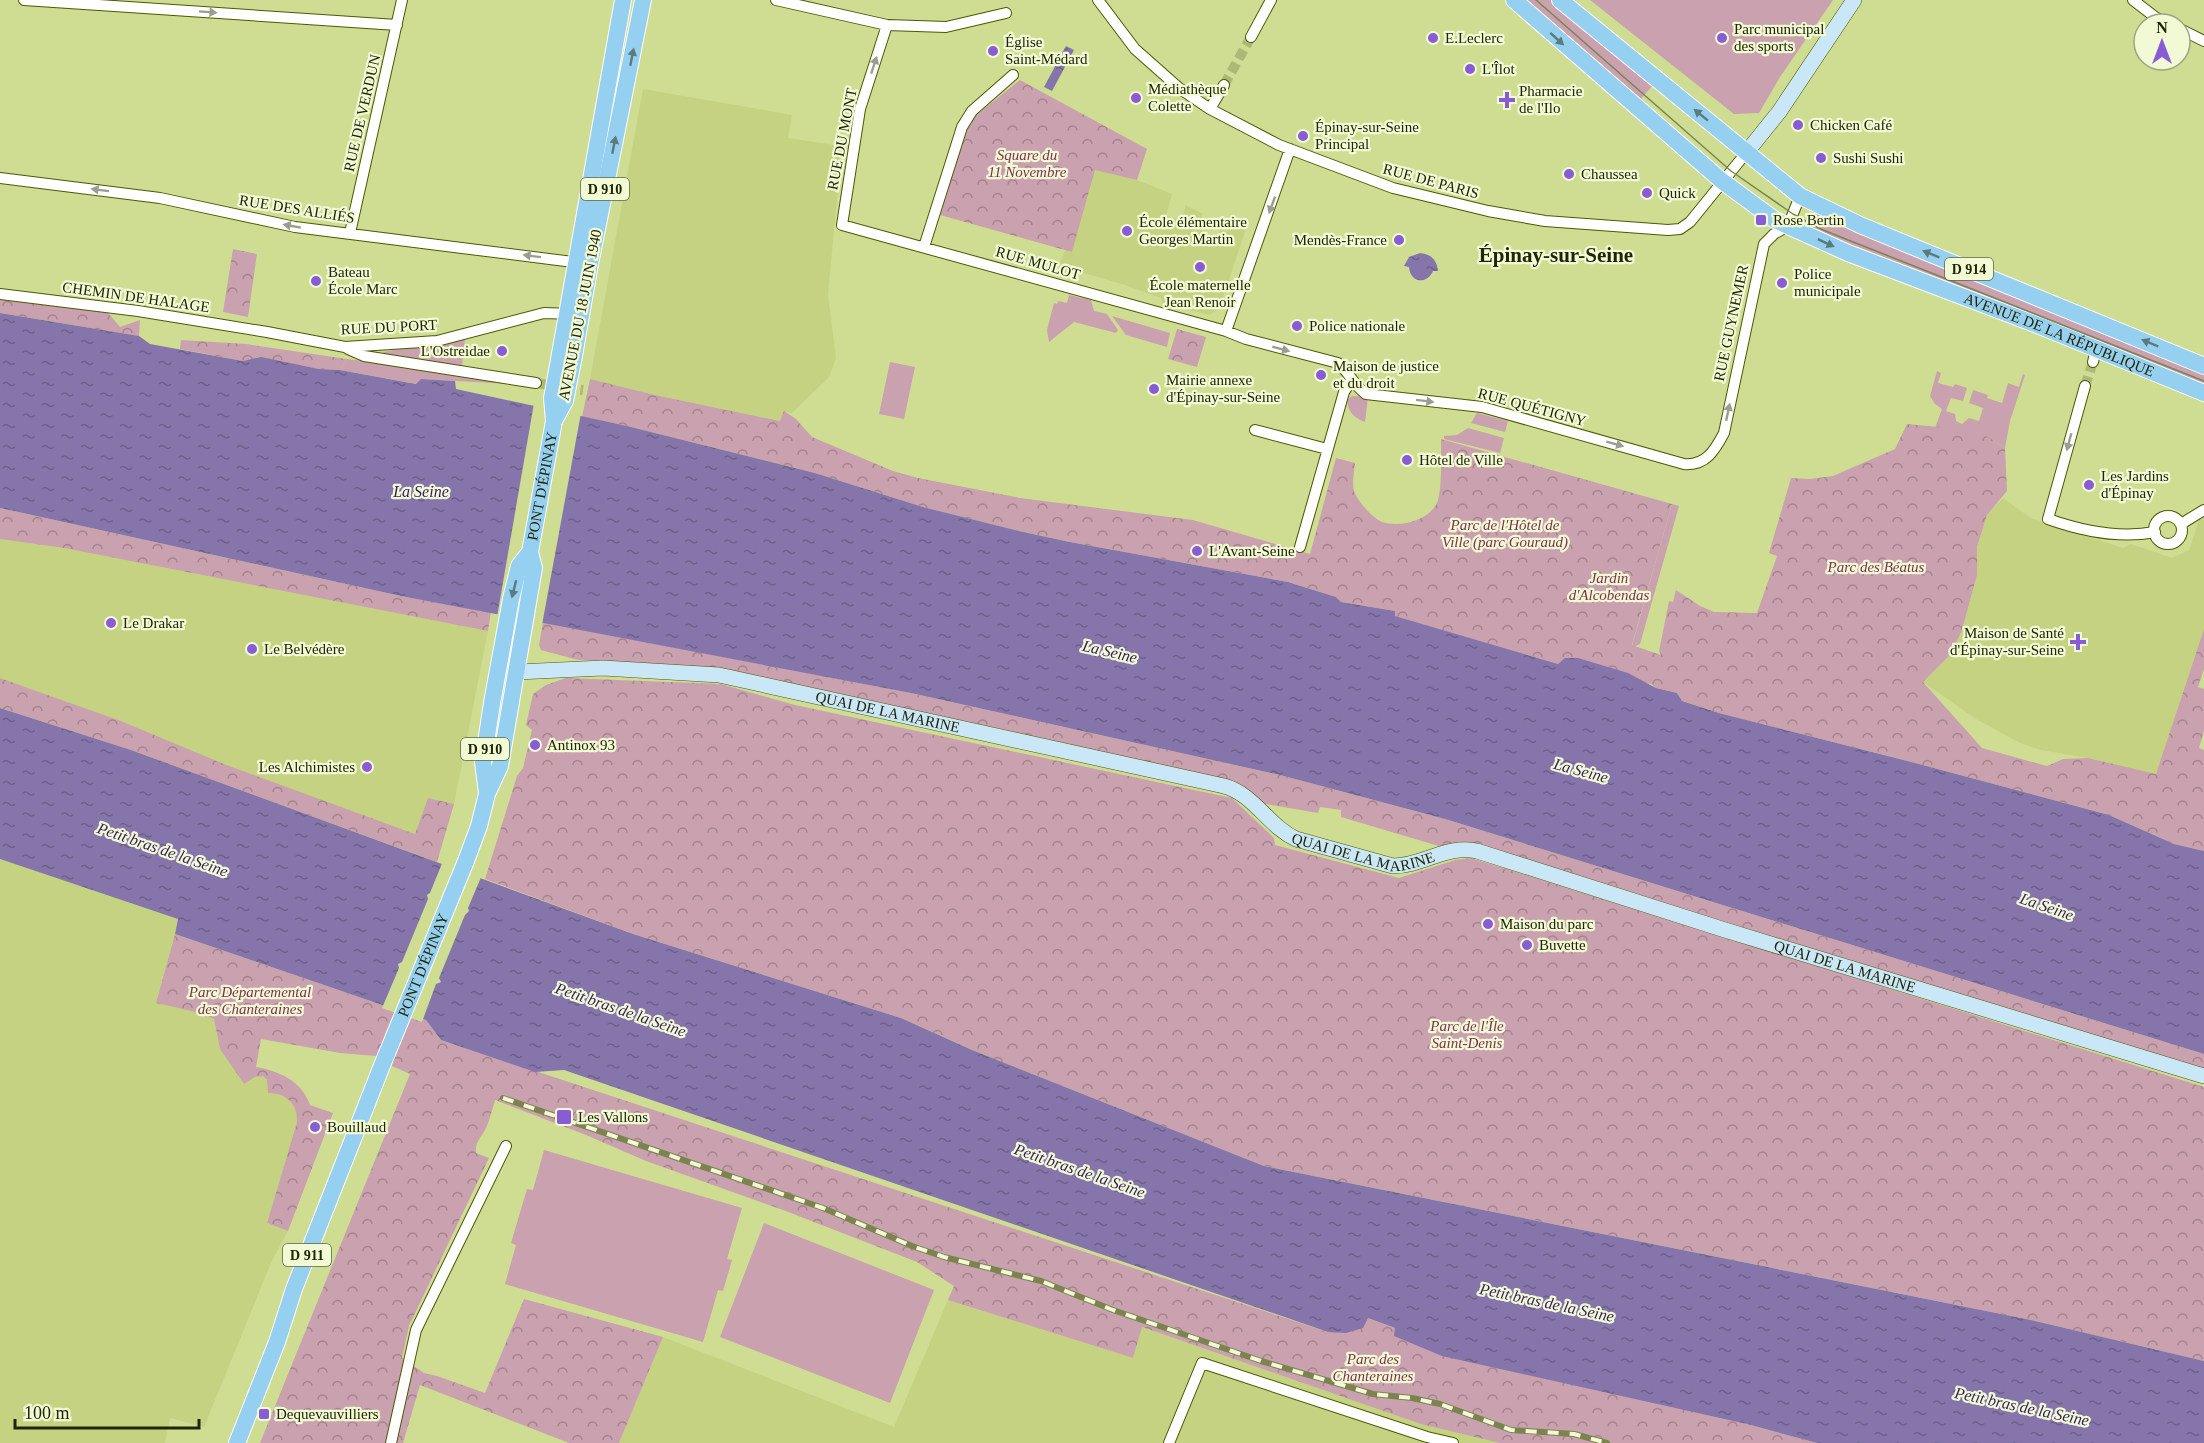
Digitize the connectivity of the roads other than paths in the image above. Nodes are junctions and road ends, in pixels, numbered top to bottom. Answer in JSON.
{"nodes":[{"id":1,"x":24,"y":0,"type":"edge"},
{"id":2,"x":402,"y":0,"type":"edge"},
{"id":3,"x":623,"y":0,"type":"edge"},
{"id":4,"x":643,"y":0,"type":"edge"},
{"id":5,"x":776,"y":0,"type":"edge"},
{"id":6,"x":1098,"y":0,"type":"edge"},
{"id":7,"x":1271,"y":0,"type":"edge"},
{"id":8,"x":1514,"y":0,"type":"edge"},
{"id":9,"x":1560,"y":0,"type":"edge"},
{"id":10,"x":1854,"y":0,"type":"edge"},
{"id":11,"x":2133,"y":0,"type":"edge"},
{"id":12,"x":2149,"y":12,"type":"edge"},
{"id":13,"x":1006,"y":13,"type":"dead end"},
{"id":14,"x":397,"y":25,"type":"junction"},
{"id":15,"x":887,"y":25,"type":"junction"},
{"id":16,"x":1251,"y":37,"type":"tunnel mouth"},
{"id":17,"x":1013,"y":75,"type":"dead end"},
{"id":18,"x":1224,"y":86,"type":"tunnel mouth"},
{"id":19,"x":1209,"y":109,"type":"junction"},
{"id":20,"x":1290,"y":149,"type":"junction"},
{"id":21,"x":1746,"y":153,"type":"junction"},
{"id":22,"x":0,"y":178,"type":"edge"},
{"id":23,"x":1722,"y":181,"type":"junction"},
{"id":24,"x":1800,"y":196,"type":"junction"},
{"id":25,"x":842,"y":225,"type":"joint"},
{"id":26,"x":1788,"y":226,"type":"junction"},
{"id":27,"x":350,"y":233,"type":"junction"},
{"id":28,"x":924,"y":247,"type":"junction"},
{"id":29,"x":583,"y":263,"type":"junction"},
{"id":30,"x":0,"y":294,"type":"edge"},
{"id":31,"x":574,"y":314,"type":"junction"},
{"id":32,"x":1226,"y":330,"type":"junction"},
{"id":33,"x":267,"y":332,"type":"joint"},
{"id":34,"x":345,"y":347,"type":"junction"},
{"id":35,"x":2203,"y":362,"type":"edge"},
{"id":36,"x":1352,"y":379,"type":"junction"},
{"id":37,"x":536,"y":383,"type":"tunnel mouth"},
{"id":38,"x":2085,"y":386,"type":"tunnel mouth"},
{"id":39,"x":2204,"y":393,"type":"edge"},
{"id":40,"x":555,"y":421,"type":"joint"},
{"id":41,"x":1255,"y":430,"type":"dead end"},
{"id":42,"x":1327,"y":449,"type":"junction"},
{"id":43,"x":1701,"y":462,"type":"joint"},
{"id":44,"x":2204,"y":510,"type":"edge"},
{"id":45,"x":2181,"y":524,"type":"junction"},
{"id":46,"x":2155,"y":532,"type":"junction"},
{"id":47,"x":1300,"y":547,"type":"dead end"},
{"id":48,"x":530,"y":552,"type":"junction"},
{"id":49,"x":499,"y":669,"type":"junction"},
{"id":50,"x":517,"y":672,"type":"junction"},
{"id":51,"x":487,"y":794,"type":"junction"},
{"id":52,"x":432,"y":946,"type":"joint"},
{"id":53,"x":2204,"y":1076,"type":"edge"},
{"id":54,"x":506,"y":1146,"type":"dead end"},
{"id":55,"x":237,"y":1443,"type":"edge"},
{"id":56,"x":392,"y":1443,"type":"edge"},
{"id":57,"x":1169,"y":1443,"type":"edge"},
{"id":58,"x":1453,"y":1443,"type":"edge"}],
"edges":[{"from":1,"to":14,"type":"street","one_way":true},
{"from":2,"to":14,"type":"street","name":"RUE DE VERDUN"},
{"from":3,"to":29,"type":"main road","name":"AVENUE DU 18 JUIN 1940","number":"D 910"},
{"from":29,"to":4,"type":"main road","name":"AVENUE DU 18 JUIN 1940","number":"D 910","one_way":true},
{"from":5,"to":15,"type":"street"},
{"from":6,"to":19,"type":"street","name":"RUE DE PARIS"},
{"from":7,"to":16,"type":"street"},
{"from":8,"to":23,"type":"main road","number":"D 914","one_way":true},
{"from":21,"to":9,"type":"main road","number":"D 914","one_way":true},
{"from":10,"to":21,"type":"street"},
{"from":11,"to":12,"type":"street"},
{"from":13,"to":15,"type":"street"},
{"from":14,"to":27,"type":"street","name":"RUE DE VERDUN"},
{"from":25,"to":15,"type":"street","name":"RUE DU MONT","one_way":true},
{"from":17,"to":28,"type":"street"},
{"from":18,"to":19,"type":"street"},
{"from":19,"to":20,"type":"street","name":"RUE DE PARIS"},
{"from":20,"to":23,"type":"street","name":"RUE DE PARIS"},
{"from":20,"to":32,"type":"street","one_way":true},
{"from":21,"to":23,"type":"street"},
{"from":21,"to":24,"type":"main road","name":"AVENUE DE LA RÉPUBLIQUE","number":"D 914"},
{"from":27,"to":22,"type":"street","name":"RUE DES ALLIÉS","one_way":true},
{"from":23,"to":26,"type":"main road","name":"AVENUE DE LA RÉPUBLIQUE","number":"D 914"},
{"from":24,"to":26,"type":"street"},
{"from":35,"to":24,"type":"main road","name":"AVENUE DE LA RÉPUBLIQUE","number":"D 914","one_way":true},
{"from":25,"to":28,"type":"street","name":"RUE MULOT"},
{"from":26,"to":39,"type":"main road","name":"AVENUE DE LA RÉPUBLIQUE","number":"D 914","one_way":true},
{"from":43,"to":26,"type":"street","name":"RUE GUYNEMER","one_way":true},
{"from":29,"to":27,"type":"street","name":"RUE DES ALLIÉS","one_way":true},
{"from":28,"to":32,"type":"street","name":"RUE MULOT"},
{"from":29,"to":31,"type":"main road","name":"AVENUE DU 18 JUIN 1940","number":"D 910"},
{"from":30,"to":33,"type":"street","name":"CHEMIN DE HALAGE"},
{"from":31,"to":34,"type":"street","name":"RUE DU PORT"},
{"from":31,"to":40,"type":"main road","name":"AVENUE DU 18 JUIN 1940","number":"D 910","bridge":true},
{"from":32,"to":36,"type":"street","name":"RUE QUÉTIGNY","one_way":true},
{"from":33,"to":34,"type":"street","name":"RUE DU PORT"},
{"from":34,"to":37,"type":"street"},
{"from":36,"to":42,"type":"street"},
{"from":36,"to":43,"type":"street","name":"RUE QUÉTIGNY","one_way":true},
{"from":38,"to":46,"type":"street","one_way":true},
{"from":40,"to":48,"type":"main road","name":"PONT D'ÉPINAY","number":"D 910"},
{"from":41,"to":42,"type":"street"},
{"from":42,"to":47,"type":"street"},
{"from":44,"to":45,"type":"street"},
{"from":45,"to":46,"type":"street"},
{"from":45,"to":46,"type":"street"},
{"from":48,"to":49,"type":"main road","name":"PONT D'ÉPINAY","number":"D 910","one_way":true},
{"from":48,"to":50,"type":"main road","name":"PONT D'ÉPINAY","number":"D 910"},
{"from":49,"to":50,"type":"main road"},
{"from":49,"to":51,"type":"main road","number":"D 910"},
{"from":50,"to":51,"type":"main road","number":"D 910"},
{"from":50,"to":53,"type":"street","name":"QUAI DE LA MARINE"},
{"from":51,"to":52,"type":"main road","name":"PONT D'ÉPINAY","number":"D 910"},
{"from":52,"to":55,"type":"main road","name":"PONT D'ÉPINAY","number":"D 911"},
{"from":54,"to":56,"type":"street"},
{"from":57,"to":58,"type":"street"}]}
